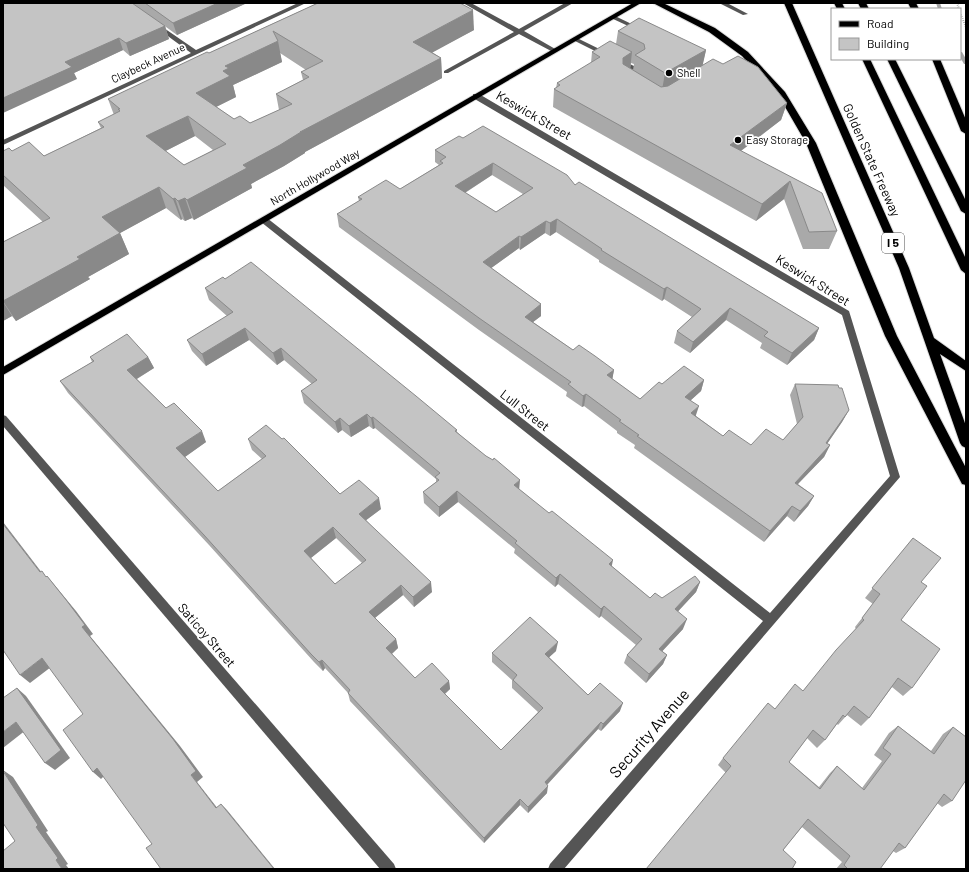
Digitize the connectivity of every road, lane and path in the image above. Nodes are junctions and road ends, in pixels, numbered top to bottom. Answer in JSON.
{"nodes":[{"id":1,"x":303,"y":3,"type":"edge"},
{"id":2,"x":466,"y":3,"type":"edge"},
{"id":3,"x":570,"y":3,"type":"edge"},
{"id":4,"x":638,"y":3,"type":"edge"},
{"id":5,"x":657,"y":3,"type":"edge"},
{"id":6,"x":722,"y":3,"type":"edge"},
{"id":7,"x":788,"y":3,"type":"edge"},
{"id":8,"x":745,"y":14,"type":"dead end"},
{"id":9,"x":961,"y":15,"type":"edge"},
{"id":10,"x":613,"y":17,"type":"junction"},
{"id":11,"x":151,"y":21,"type":"edge"},
{"id":12,"x":966,"y":27,"type":"edge"},
{"id":13,"x":520,"y":31,"type":"junction"},
{"id":14,"x":651,"y":35,"type":"edge"},
{"id":15,"x":575,"y":39,"type":"junction"},
{"id":16,"x":555,"y":50,"type":"junction"},
{"id":17,"x":196,"y":53,"type":"junction"},
{"id":18,"x":866,"y":60,"type":"edge"},
{"id":19,"x":890,"y":60,"type":"edge"},
{"id":20,"x":936,"y":60,"type":"edge"},
{"id":21,"x":446,"y":72,"type":"dead end"},
{"id":22,"x":630,"y":83,"type":"edge"},
{"id":23,"x":476,"y":96,"type":"junction"},
{"id":24,"x":966,"y":132,"type":"edge"},
{"id":25,"x":3,"y":143,"type":"edge"},
{"id":26,"x":966,"y":211,"type":"edge"},
{"id":27,"x":264,"y":220,"type":"junction"},
{"id":28,"x":966,"y":270,"type":"edge"},
{"id":29,"x":929,"y":340,"type":"junction"},
{"id":30,"x":966,"y":367,"type":"edge"},
{"id":31,"x":3,"y":371,"type":"edge"},
{"id":32,"x":3,"y":419,"type":"edge"},
{"id":33,"x":966,"y":443,"type":"edge"},
{"id":34,"x":966,"y":480,"type":"edge"},
{"id":35,"x":770,"y":620,"type":"junction"},
{"id":36,"x":389,"y":869,"type":"edge"},
{"id":37,"x":554,"y":869,"type":"edge"}],
"edges":[{"from":1,"to":17,"type":"street","name":"Claybeck Avenue"},
{"from":2,"to":13,"type":"street"},
{"from":3,"to":13,"type":"street"},
{"from":4,"to":10,"type":"main road","name":"North Hollywood Way"},
{"from":5,"to":34,"type":"highway"},
{"from":6,"to":8,"type":"street"},
{"from":7,"to":29,"type":"highway","name":"Golden State Freeway","number":"I 5"},
{"from":9,"to":12,"type":"path"},
{"from":10,"to":14,"type":"street"},
{"from":10,"to":15,"type":"main road","name":"North Hollywood Way"},
{"from":11,"to":17,"type":"street"},
{"from":13,"to":16,"type":"street"},
{"from":13,"to":21,"type":"street"},
{"from":15,"to":16,"type":"main road","name":"North Hollywood Way"},
{"from":15,"to":22,"type":"street"},
{"from":16,"to":23,"type":"main road","name":"North Hollywood Way"},
{"from":17,"to":25,"type":"street","name":"Claybeck Avenue"},
{"from":18,"to":28,"type":"highway"},
{"from":19,"to":26,"type":"highway"},
{"from":20,"to":24,"type":"highway"},
{"from":23,"to":27,"type":"main road","name":"North Hollywood Way"},
{"from":23,"to":35,"type":"street","name":"Keswick Street"},
{"from":27,"to":31,"type":"main road","name":"North Hollywood Way"},
{"from":27,"to":35,"type":"street","name":"Lull Street"},
{"from":29,"to":30,"type":"highway"},
{"from":29,"to":33,"type":"highway","name":"Golden State Freeway","number":"I 5"},
{"from":32,"to":36,"type":"street","name":"Saticoy Street"},
{"from":35,"to":37,"type":"street","name":"Security Avenue"}]}
